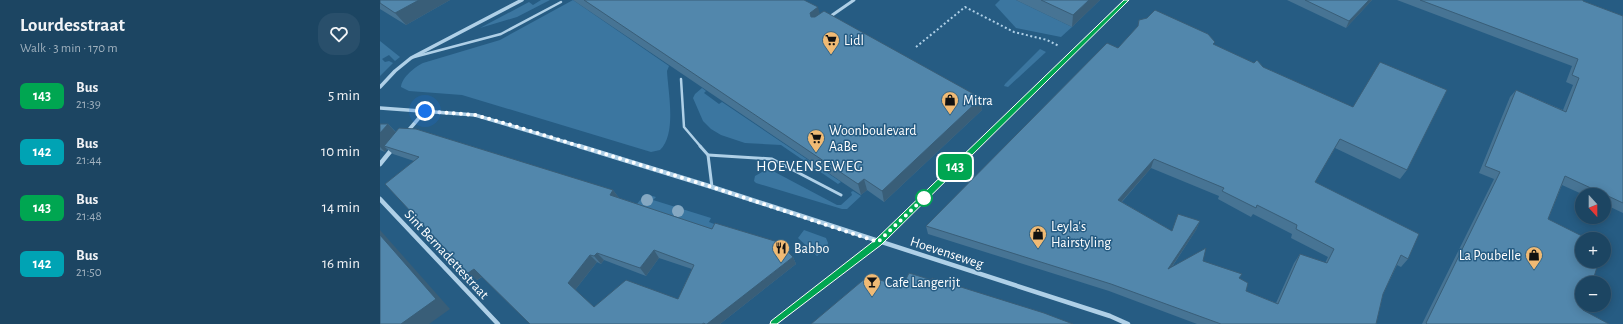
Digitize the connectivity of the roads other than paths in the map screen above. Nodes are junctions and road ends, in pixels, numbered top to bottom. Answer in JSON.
{"nodes":[{"id":1,"x":522,"y":0,"type":"edge"},
{"id":2,"x":854,"y":0,"type":"edge"},
{"id":3,"x":1126,"y":0,"type":"edge"},
{"id":4,"x":561,"y":2,"type":"dead end"},
{"id":5,"x":827,"y":19,"type":"edge"},
{"id":6,"x":411,"y":58,"type":"junction"},
{"id":7,"x":680,"y":79,"type":"edge"},
{"id":8,"x":380,"y":88,"type":"edge"},
{"id":9,"x":380,"y":108,"type":"edge"},
{"id":10,"x":425,"y":111,"type":"junction"},
{"id":11,"x":405,"y":135,"type":"edge"},
{"id":12,"x":395,"y":146,"type":"edge"},
{"id":13,"x":708,"y":155,"type":"junction"},
{"id":14,"x":380,"y":164,"type":"edge"},
{"id":15,"x":712,"y":187,"type":"junction"},
{"id":16,"x":840,"y":196,"type":"dead end"},
{"id":17,"x":380,"y":199,"type":"edge"},
{"id":18,"x":878,"y":242,"type":"junction"},
{"id":19,"x":498,"y":324,"type":"edge"},
{"id":20,"x":774,"y":324,"type":"edge"},
{"id":21,"x":1128,"y":324,"type":"edge"}],
"edges":[{"from":1,"to":6,"type":"street"},
{"from":2,"to":5,"type":"street"},
{"from":3,"to":18,"type":"street"},
{"from":4,"to":6,"type":"lane"},
{"from":6,"to":8,"type":"street"},
{"from":7,"to":13,"type":"lane"},
{"from":9,"to":10,"type":"street","name":"Hoevenseweg"},
{"from":10,"to":11,"type":"street"},
{"from":10,"to":15,"type":"street","name":"Hoevenseweg"},
{"from":12,"to":14,"type":"street"},
{"from":13,"to":15,"type":"lane"},
{"from":13,"to":16,"type":"lane"},
{"from":15,"to":18,"type":"street","name":"Hoevenseweg"},
{"from":17,"to":19,"type":"street","name":"Sint Bernadettestraat"},
{"from":18,"to":20,"type":"street"},
{"from":18,"to":21,"type":"street","name":"Hoevenseweg"}]}
